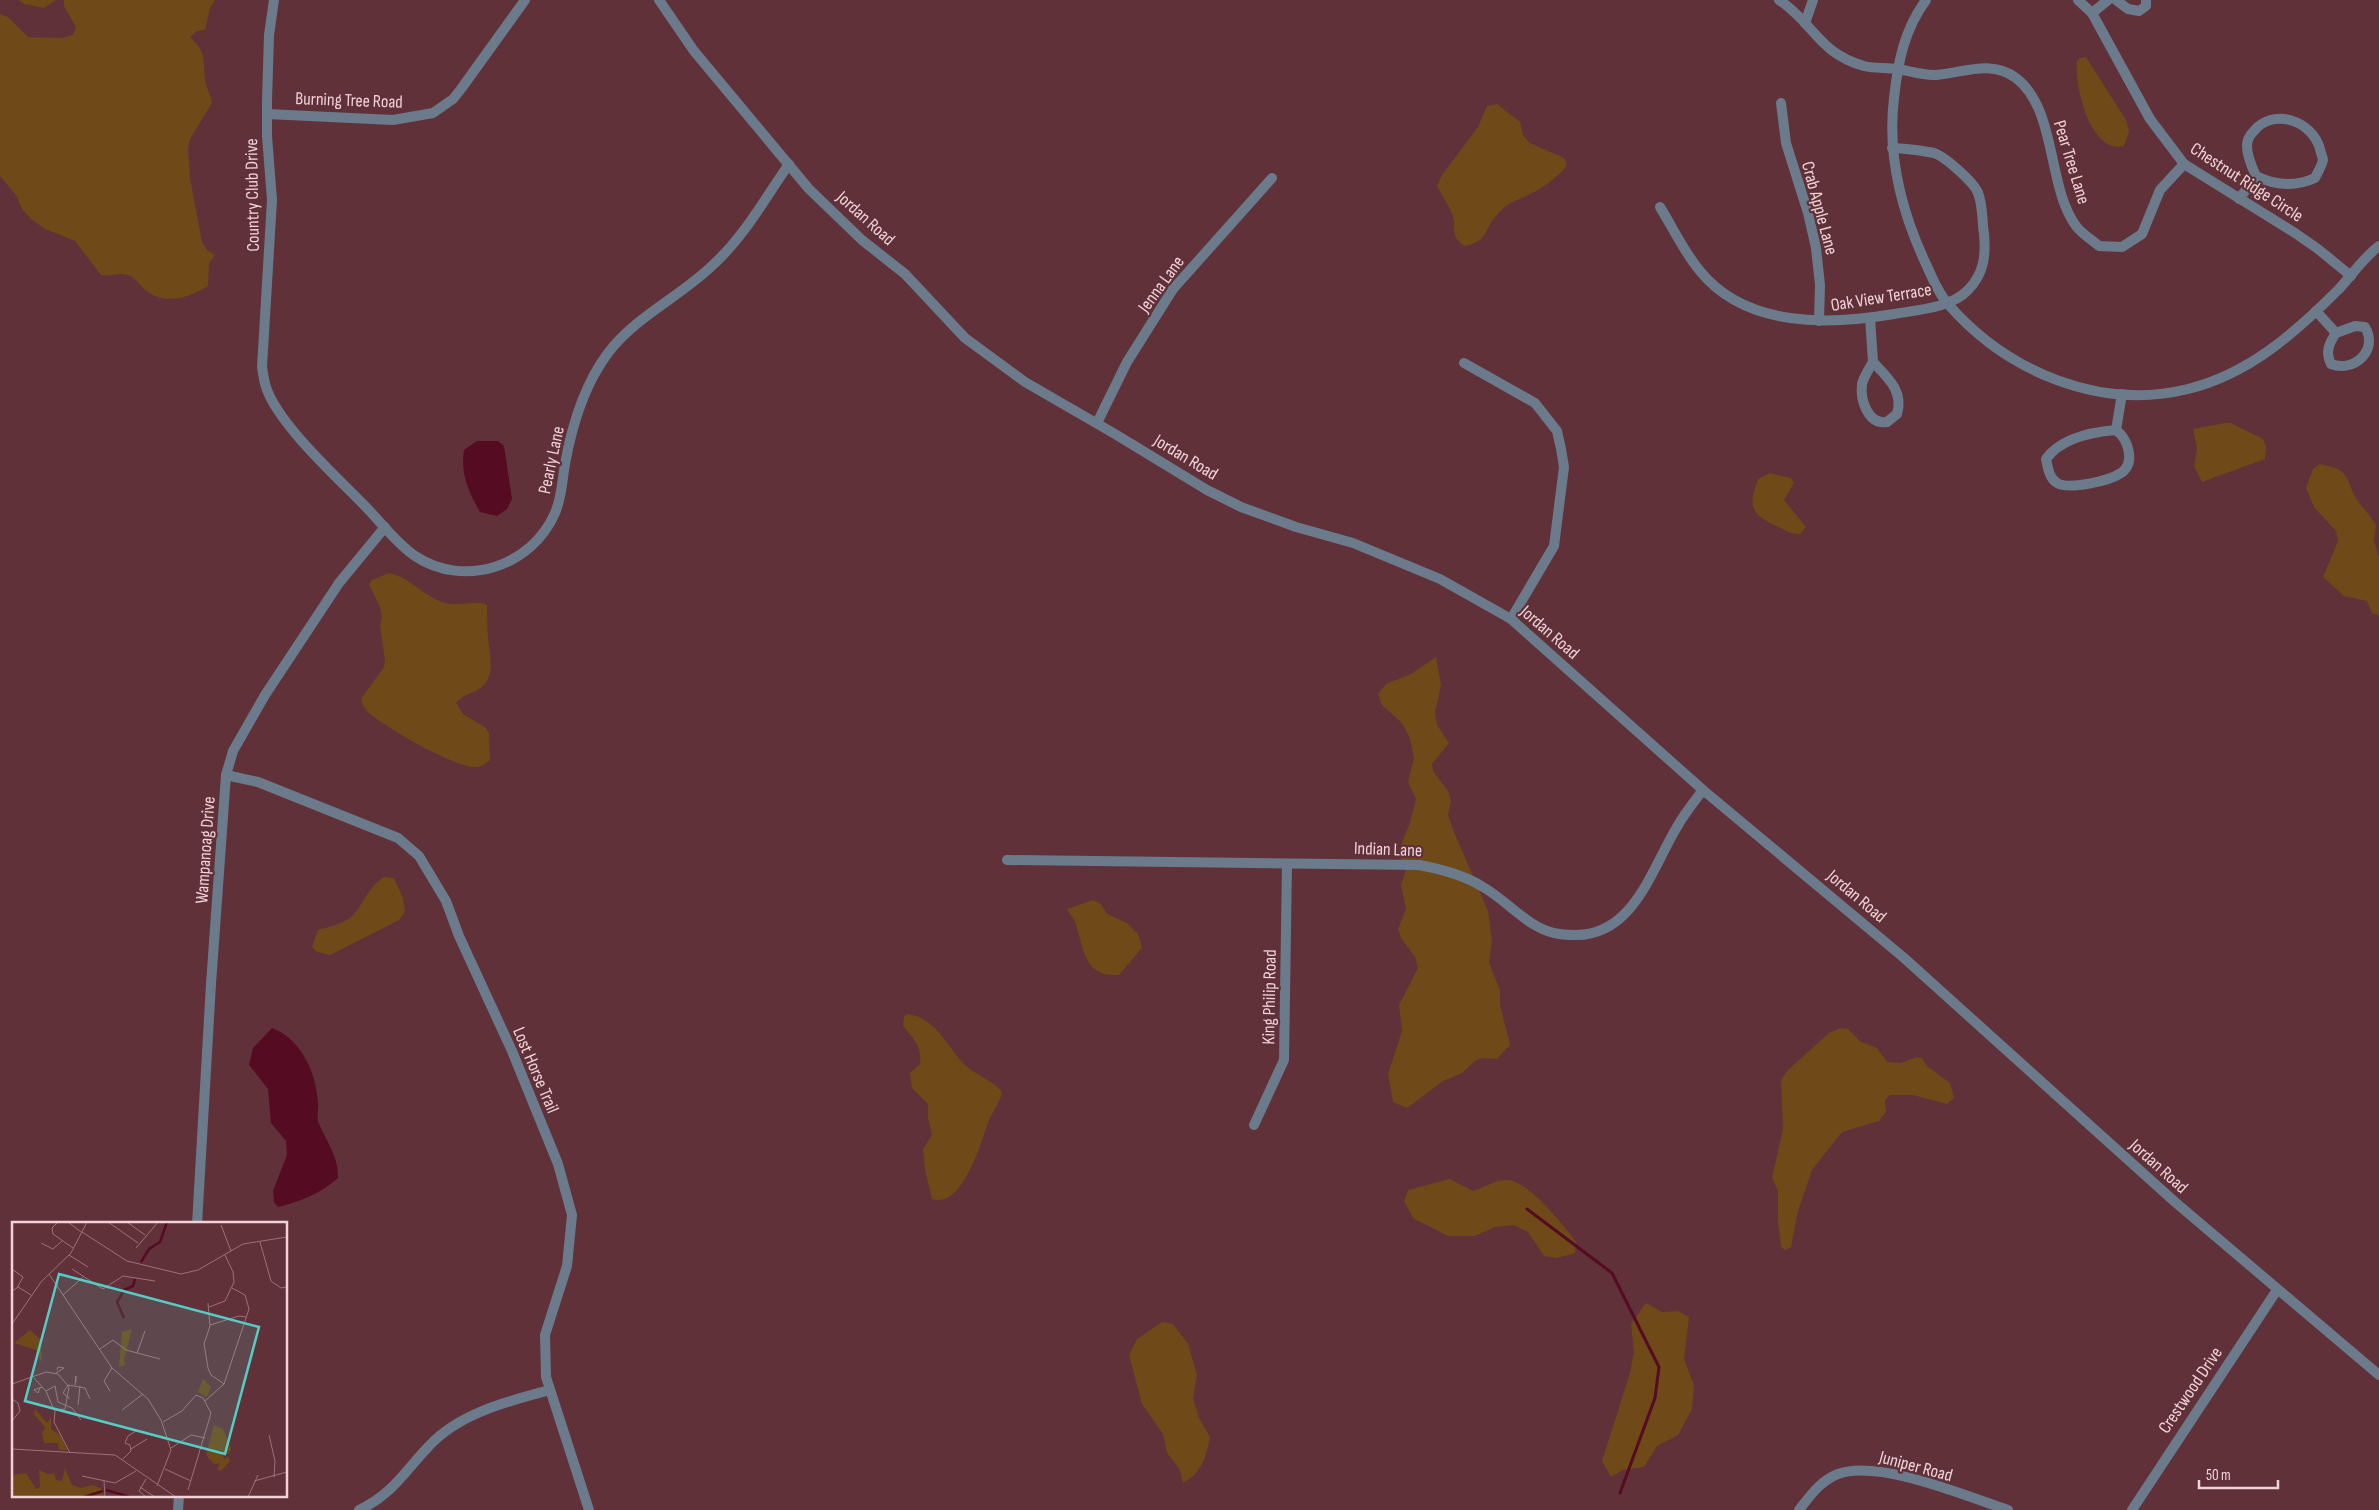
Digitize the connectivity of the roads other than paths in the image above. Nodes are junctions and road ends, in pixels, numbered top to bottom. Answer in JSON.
{"nodes":[{"id":1,"x":274,"y":0,"type":"edge"},
{"id":2,"x":525,"y":0,"type":"edge"},
{"id":3,"x":660,"y":0,"type":"edge"},
{"id":4,"x":1779,"y":0,"type":"edge"},
{"id":5,"x":1813,"y":0,"type":"edge"},
{"id":6,"x":1926,"y":0,"type":"edge"},
{"id":7,"x":2078,"y":0,"type":"edge"},
{"id":8,"x":2108,"y":0,"type":"edge"},
{"id":9,"x":2116,"y":0,"type":"edge"},
{"id":10,"x":2146,"y":0,"type":"edge"},
{"id":11,"x":2092,"y":13,"type":"junction"},
{"id":12,"x":1805,"y":23,"type":"junction"},
{"id":13,"x":1897,"y":69,"type":"junction"},
{"id":14,"x":1781,"y":103,"type":"dead end"},
{"id":15,"x":267,"y":114,"type":"junction"},
{"id":16,"x":1892,"y":148,"type":"junction"},
{"id":17,"x":789,"y":164,"type":"junction"},
{"id":18,"x":2184,"y":164,"type":"junction"},
{"id":19,"x":2256,"y":176,"type":"junction"},
{"id":20,"x":1272,"y":178,"type":"dead end"},
{"id":21,"x":2239,"y":199,"type":"junction"},
{"id":22,"x":1660,"y":207,"type":"dead end"},
{"id":23,"x":2379,"y":246,"type":"edge"},
{"id":24,"x":2351,"y":276,"type":"junction"},
{"id":25,"x":1947,"y":302,"type":"junction"},
{"id":26,"x":2316,"y":311,"type":"junction"},
{"id":27,"x":1870,"y":318,"type":"junction"},
{"id":28,"x":1819,"y":321,"type":"junction"},
{"id":29,"x":2336,"y":333,"type":"junction"},
{"id":30,"x":1873,"y":362,"type":"junction"},
{"id":31,"x":1464,"y":363,"type":"dead end"},
{"id":32,"x":267,"y":389,"type":"joint"},
{"id":33,"x":2122,"y":394,"type":"junction"},
{"id":34,"x":1097,"y":423,"type":"junction"},
{"id":35,"x":2116,"y":430,"type":"junction"},
{"id":36,"x":385,"y":526,"type":"junction"},
{"id":37,"x":1511,"y":619,"type":"junction"},
{"id":38,"x":226,"y":775,"type":"junction"},
{"id":39,"x":1703,"y":790,"type":"junction"},
{"id":40,"x":1007,"y":860,"type":"dead end"},
{"id":41,"x":1287,"y":864,"type":"junction"},
{"id":42,"x":1254,"y":1125,"type":"dead end"},
{"id":43,"x":197,"y":1222,"type":"edge"},
{"id":44,"x":2277,"y":1290,"type":"junction"},
{"id":45,"x":2379,"y":1375,"type":"edge"},
{"id":46,"x":550,"y":1390,"type":"junction"},
{"id":47,"x":359,"y":1510,"type":"edge"},
{"id":48,"x":589,"y":1510,"type":"edge"},
{"id":49,"x":1799,"y":1510,"type":"edge"},
{"id":50,"x":2008,"y":1510,"type":"edge"},
{"id":51,"x":2132,"y":1510,"type":"edge"}],
"edges":[{"from":1,"to":15,"type":"street","name":"Country Club Drive"},
{"from":2,"to":15,"type":"street","name":"Burning Tree Road"},
{"from":3,"to":17,"type":"street","name":"Jordan Road"},
{"from":4,"to":12,"type":"street","name":"Pear Tree Lane"},
{"from":5,"to":12,"type":"street"},
{"from":6,"to":13,"type":"street"},
{"from":7,"to":11,"type":"street","name":"Chestnut Ridge Circle"},
{"from":8,"to":11,"type":"street"},
{"from":9,"to":10,"type":"street"},
{"from":11,"to":18,"type":"street","name":"Chestnut Ridge Circle"},
{"from":12,"to":13,"type":"street","name":"Pear Tree Lane"},
{"from":13,"to":16,"type":"street"},
{"from":13,"to":18,"type":"street","name":"Pear Tree Lane"},
{"from":14,"to":28,"type":"street","name":"Crab Apple Lane"},
{"from":15,"to":32,"type":"street","name":"Country Club Drive"},
{"from":16,"to":25,"type":"street"},
{"from":16,"to":25,"type":"street","name":"Oak View Terrace"},
{"from":17,"to":34,"type":"street","name":"Jordan Road"},
{"from":17,"to":36,"type":"street","name":"Pearly Lane"},
{"from":18,"to":21,"type":"street","name":"Chestnut Ridge Circle"},
{"from":19,"to":19,"type":"street"},
{"from":19,"to":21,"type":"street"},
{"from":20,"to":34,"type":"street","name":"Jenna Lane"},
{"from":21,"to":24,"type":"street","name":"Chestnut Ridge Circle"},
{"from":22,"to":28,"type":"street","name":"Oak View Terrace"},
{"from":23,"to":24,"type":"street"},
{"from":24,"to":26,"type":"street"},
{"from":25,"to":27,"type":"street","name":"Oak View Terrace"},
{"from":25,"to":33,"type":"street"},
{"from":26,"to":29,"type":"street"},
{"from":26,"to":33,"type":"street"},
{"from":27,"to":28,"type":"street","name":"Oak View Terrace"},
{"from":27,"to":30,"type":"street"},
{"from":29,"to":29,"type":"street"},
{"from":30,"to":30,"type":"street"},
{"from":31,"to":37,"type":"street"},
{"from":32,"to":36,"type":"street","name":"Pearly Lane"},
{"from":33,"to":35,"type":"street"},
{"from":34,"to":37,"type":"street","name":"Jordan Road"},
{"from":35,"to":35,"type":"street"},
{"from":36,"to":38,"type":"street","name":"Wampanoag Drive"},
{"from":37,"to":39,"type":"street","name":"Jordan Road"},
{"from":38,"to":43,"type":"street","name":"Wampanoag Drive"},
{"from":38,"to":46,"type":"street","name":"Lost Horse Trail"},
{"from":39,"to":41,"type":"street","name":"Indian Lane"},
{"from":39,"to":44,"type":"street","name":"Jordan Road"},
{"from":40,"to":41,"type":"street","name":"Indian Lane"},
{"from":41,"to":42,"type":"street","name":"King Philip Road"},
{"from":44,"to":45,"type":"street","name":"Jordan Road"},
{"from":44,"to":51,"type":"street","name":"Crestwood Drive"},
{"from":46,"to":47,"type":"street"},
{"from":46,"to":48,"type":"street","name":"Lost Horse Trail"},
{"from":49,"to":50,"type":"street","name":"Juniper Road"}]}
